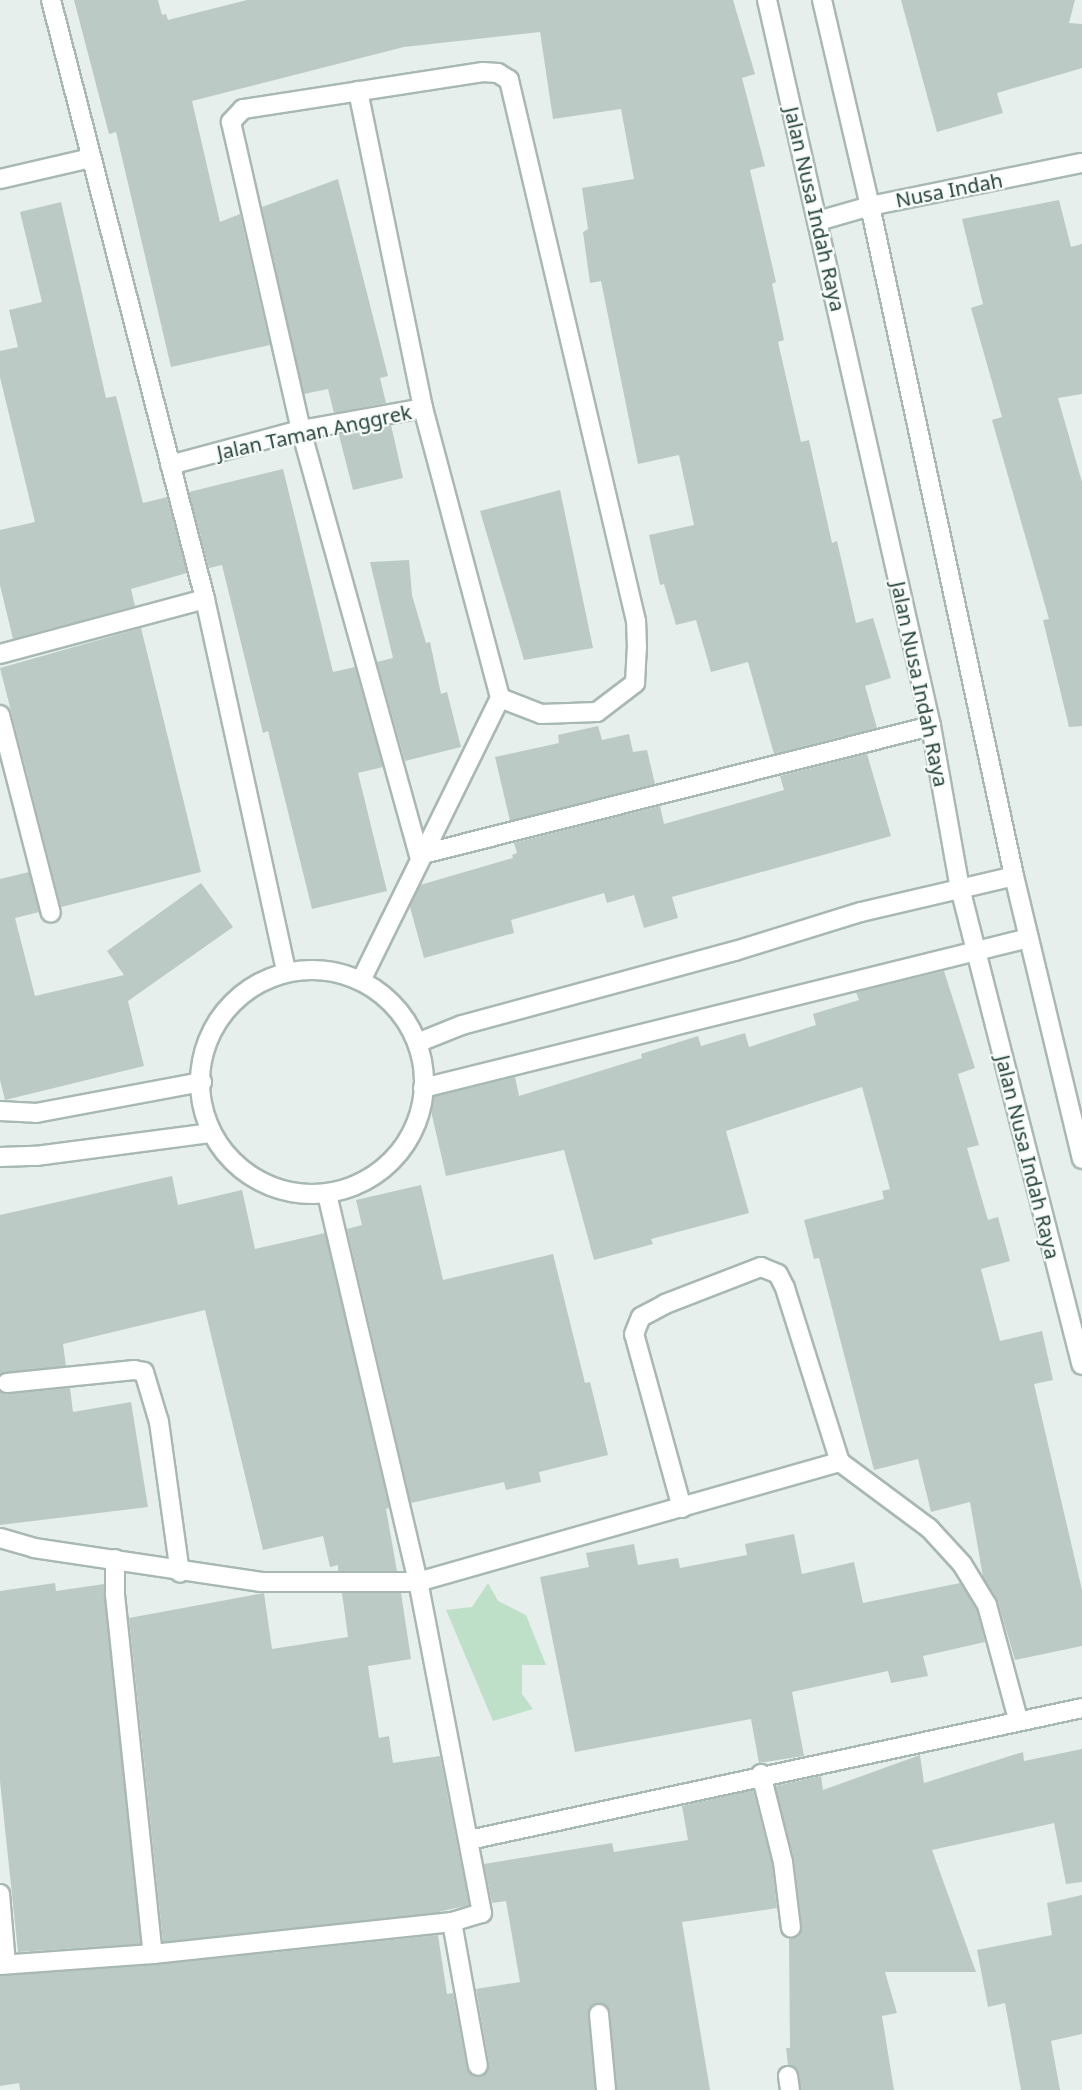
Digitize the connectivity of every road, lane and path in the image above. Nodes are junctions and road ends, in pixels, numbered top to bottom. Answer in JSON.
{"nodes":[{"id":1,"x":51,"y":0,"type":"edge"},
{"id":2,"x":767,"y":0,"type":"edge"},
{"id":3,"x":822,"y":0,"type":"edge"},
{"id":4,"x":358,"y":92,"type":"junction"},
{"id":5,"x":91,"y":158,"type":"junction"},
{"id":6,"x":1082,"y":163,"type":"edge"},
{"id":7,"x":0,"y":179,"type":"edge"},
{"id":8,"x":870,"y":206,"type":"junction"},
{"id":9,"x":818,"y":221,"type":"junction"},
{"id":10,"x":423,"y":408,"type":"junction"},
{"id":11,"x":301,"y":430,"type":"junction"},
{"id":12,"x":170,"y":465,"type":"junction"},
{"id":13,"x":205,"y":599,"type":"junction"},
{"id":14,"x":0,"y":654,"type":"edge"},
{"id":15,"x":500,"y":698,"type":"junction"},
{"id":16,"x":0,"y":715,"type":"edge"},
{"id":17,"x":931,"y":726,"type":"junction"},
{"id":18,"x":419,"y":855,"type":"junction"},
{"id":19,"x":1014,"y":876,"type":"junction"},
{"id":20,"x":960,"y":888,"type":"junction"},
{"id":21,"x":51,"y":913,"type":"dead end"},
{"id":22,"x":1029,"y":938,"type":"junction"},
{"id":23,"x":979,"y":952,"type":"junction"},
{"id":24,"x":286,"y":971,"type":"junction"},
{"id":25,"x":361,"y":980,"type":"junction"},
{"id":26,"x":417,"y":1042,"type":"junction"},
{"id":27,"x":202,"y":1082,"type":"junction"},
{"id":28,"x":423,"y":1088,"type":"junction"},
{"id":29,"x":0,"y":1111,"type":"edge"},
{"id":30,"x":211,"y":1133,"type":"junction"},
{"id":31,"x":0,"y":1157,"type":"edge"},
{"id":32,"x":1082,"y":1160,"type":"edge"},
{"id":33,"x":327,"y":1194,"type":"junction"},
{"id":34,"x":1082,"y":1365,"type":"edge"},
{"id":35,"x":7,"y":1383,"type":"dead end"},
{"id":36,"x":840,"y":1462,"type":"junction"},
{"id":37,"x":682,"y":1508,"type":"junction"},
{"id":38,"x":0,"y":1538,"type":"edge"},
{"id":39,"x":115,"y":1559,"type":"junction"},
{"id":40,"x":180,"y":1573,"type":"junction"},
{"id":41,"x":418,"y":1582,"type":"junction"},
{"id":42,"x":1082,"y":1708,"type":"edge"},
{"id":43,"x":1018,"y":1719,"type":"junction"},
{"id":44,"x":761,"y":1774,"type":"junction"},
{"id":45,"x":469,"y":1840,"type":"junction"},
{"id":46,"x":0,"y":1894,"type":"edge"},
{"id":47,"x":452,"y":1922,"type":"junction"},
{"id":48,"x":791,"y":1928,"type":"dead end"},
{"id":49,"x":153,"y":1954,"type":"junction"},
{"id":50,"x":3,"y":1964,"type":"edge"},
{"id":51,"x":599,"y":2014,"type":"dead end"},
{"id":52,"x":478,"y":2066,"type":"dead end"},
{"id":53,"x":606,"y":2090,"type":"edge"}],
"edges":[{"from":1,"to":5,"type":"street"},
{"from":2,"to":9,"type":"street","name":"Jalan Nusa Indah Raya"},
{"from":3,"to":8,"type":"street"},
{"from":4,"to":10,"type":"street"},
{"from":4,"to":11,"type":"street"},
{"from":4,"to":15,"type":"street"},
{"from":5,"to":7,"type":"street"},
{"from":5,"to":12,"type":"street"},
{"from":6,"to":8,"type":"street","name":"Nusa Indah"},
{"from":8,"to":9,"type":"street","name":"Nusa Indah"},
{"from":8,"to":19,"type":"street"},
{"from":9,"to":17,"type":"street","name":"Jalan Nusa Indah Raya"},
{"from":10,"to":11,"type":"street","name":"Jalan Taman Anggrek"},
{"from":10,"to":15,"type":"street"},
{"from":11,"to":12,"type":"street","name":"Jalan Taman Anggrek"},
{"from":11,"to":18,"type":"street"},
{"from":12,"to":13,"type":"street"},
{"from":13,"to":14,"type":"street"},
{"from":13,"to":24,"type":"street"},
{"from":15,"to":18,"type":"street"},
{"from":16,"to":21,"type":"street"},
{"from":17,"to":18,"type":"street"},
{"from":17,"to":20,"type":"street","name":"Jalan Nusa Indah Raya"},
{"from":18,"to":25,"type":"street"},
{"from":19,"to":20,"type":"street"},
{"from":19,"to":22,"type":"street"},
{"from":20,"to":23,"type":"street","name":"Jalan Nusa Indah Raya"},
{"from":20,"to":26,"type":"street"},
{"from":22,"to":23,"type":"street"},
{"from":22,"to":32,"type":"street"},
{"from":23,"to":28,"type":"street"},
{"from":23,"to":34,"type":"street","name":"Jalan Nusa Indah Raya"},
{"from":24,"to":25,"type":"street"},
{"from":24,"to":27,"type":"street"},
{"from":25,"to":26,"type":"street"},
{"from":26,"to":28,"type":"street"},
{"from":27,"to":29,"type":"street"},
{"from":27,"to":30,"type":"street"},
{"from":28,"to":33,"type":"street"},
{"from":30,"to":31,"type":"street"},
{"from":30,"to":33,"type":"street"},
{"from":33,"to":41,"type":"street"},
{"from":35,"to":40,"type":"street"},
{"from":36,"to":37,"type":"street"},
{"from":36,"to":37,"type":"street"},
{"from":36,"to":43,"type":"street"},
{"from":37,"to":41,"type":"street"},
{"from":38,"to":39,"type":"street"},
{"from":39,"to":40,"type":"street"},
{"from":39,"to":49,"type":"street"},
{"from":40,"to":41,"type":"street"},
{"from":41,"to":45,"type":"street"},
{"from":42,"to":43,"type":"street"},
{"from":43,"to":44,"type":"street"},
{"from":44,"to":45,"type":"street"},
{"from":44,"to":48,"type":"street"},
{"from":45,"to":47,"type":"street"},
{"from":46,"to":50,"type":"street"},
{"from":47,"to":49,"type":"street"},
{"from":47,"to":52,"type":"street"},
{"from":49,"to":50,"type":"street"},
{"from":51,"to":53,"type":"street"}]}
